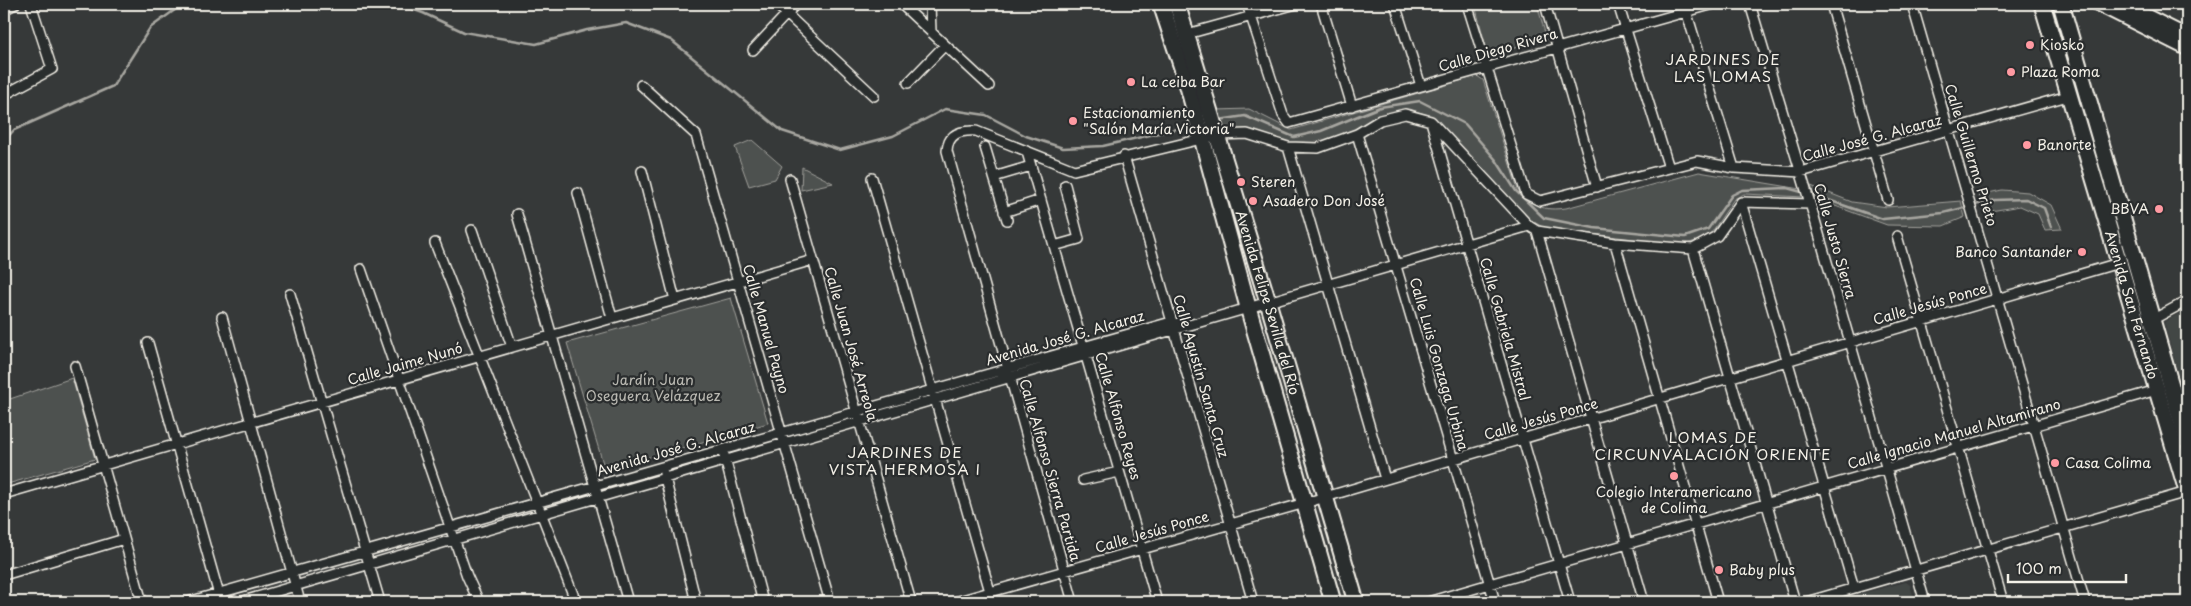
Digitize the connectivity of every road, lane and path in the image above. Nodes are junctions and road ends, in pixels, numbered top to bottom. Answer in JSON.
{"nodes":[{"id":1,"x":15,"y":4,"type":"edge"},
{"id":2,"x":31,"y":4,"type":"edge"},
{"id":3,"x":776,"y":4,"type":"edge"},
{"id":4,"x":796,"y":4,"type":"edge"},
{"id":5,"x":901,"y":4,"type":"edge"},
{"id":6,"x":930,"y":4,"type":"edge"},
{"id":7,"x":1161,"y":4,"type":"edge"},
{"id":8,"x":1177,"y":4,"type":"edge"},
{"id":9,"x":1247,"y":4,"type":"edge"},
{"id":10,"x":1296,"y":4,"type":"edge"},
{"id":11,"x":1321,"y":4,"type":"edge"},
{"id":12,"x":1395,"y":4,"type":"edge"},
{"id":13,"x":1468,"y":4,"type":"edge"},
{"id":14,"x":1545,"y":4,"type":"edge"},
{"id":15,"x":1618,"y":4,"type":"edge"},
{"id":16,"x":1714,"y":4,"type":"edge"},
{"id":17,"x":1750,"y":4,"type":"edge"},
{"id":18,"x":1831,"y":4,"type":"edge"},
{"id":19,"x":1912,"y":4,"type":"edge"},
{"id":20,"x":2042,"y":4,"type":"edge"},
{"id":21,"x":2061,"y":4,"type":"edge"},
{"id":22,"x":2099,"y":4,"type":"edge"},
{"id":23,"x":2121,"y":4,"type":"edge"},
{"id":24,"x":1685,"y":8,"type":"edge"},
{"id":25,"x":4,"y":10,"type":"edge"},
{"id":26,"x":786,"y":14,"type":"junction"},
{"id":27,"x":1251,"y":16,"type":"junction"},
{"id":28,"x":1626,"y":28,"type":"junction"},
{"id":29,"x":931,"y":32,"type":"junction"},
{"id":30,"x":1187,"y":34,"type":"junction"},
{"id":31,"x":2187,"y":37,"type":"edge"},
{"id":32,"x":945,"y":45,"type":"junction"},
{"id":33,"x":1558,"y":48,"type":"junction"},
{"id":34,"x":2187,"y":48,"type":"edge"},
{"id":35,"x":753,"y":50,"type":"dead end"},
{"id":36,"x":1487,"y":68,"type":"junction"},
{"id":37,"x":908,"y":83,"type":"dead end"},
{"id":38,"x":641,"y":85,"type":"dead end"},
{"id":39,"x":988,"y":86,"type":"dead end"},
{"id":40,"x":1421,"y":86,"type":"junction"},
{"id":41,"x":4,"y":95,"type":"edge"},
{"id":42,"x":2071,"y":95,"type":"junction"},
{"id":43,"x":874,"y":96,"type":"dead end"},
{"id":44,"x":1352,"y":106,"type":"junction"},
{"id":45,"x":1431,"y":121,"type":"junction"},
{"id":46,"x":1950,"y":131,"type":"junction"},
{"id":47,"x":1217,"y":132,"type":"junction"},
{"id":48,"x":1357,"y":134,"type":"junction"},
{"id":49,"x":1201,"y":135,"type":"junction"},
{"id":50,"x":2101,"y":143,"type":"junction"},
{"id":51,"x":1288,"y":146,"type":"junction"},
{"id":52,"x":986,"y":147,"type":"dead end"},
{"id":53,"x":2086,"y":148,"type":"junction"},
{"id":54,"x":1874,"y":151,"type":"junction"},
{"id":55,"x":1027,"y":152,"type":"junction"},
{"id":56,"x":1124,"y":156,"type":"junction"},
{"id":57,"x":1031,"y":166,"type":"junction"},
{"id":58,"x":1668,"y":168,"type":"junction"},
{"id":59,"x":1734,"y":168,"type":"junction"},
{"id":60,"x":642,"y":170,"type":"dead end"},
{"id":61,"x":1802,"y":176,"type":"junction"},
{"id":62,"x":994,"y":177,"type":"junction"},
{"id":63,"x":872,"y":178,"type":"dead end"},
{"id":64,"x":790,"y":179,"type":"dead end"},
{"id":65,"x":1065,"y":185,"type":"dead end"},
{"id":66,"x":1597,"y":186,"type":"junction"},
{"id":67,"x":578,"y":193,"type":"dead end"},
{"id":68,"x":1041,"y":200,"type":"junction"},
{"id":69,"x":1888,"y":200,"type":"dead end"},
{"id":70,"x":1741,"y":202,"type":"junction"},
{"id":71,"x":1810,"y":202,"type":"junction"},
{"id":72,"x":517,"y":214,"type":"dead end"},
{"id":73,"x":1533,"y":229,"type":"junction"},
{"id":74,"x":472,"y":230,"type":"dead end"},
{"id":75,"x":1897,"y":236,"type":"dead end"},
{"id":76,"x":435,"y":243,"type":"dead end"},
{"id":77,"x":1614,"y":243,"type":"junction"},
{"id":78,"x":1467,"y":244,"type":"junction"},
{"id":79,"x":1054,"y":246,"type":"junction"},
{"id":80,"x":1693,"y":249,"type":"junction"},
{"id":81,"x":813,"y":260,"type":"junction"},
{"id":82,"x":2127,"y":261,"type":"junction"},
{"id":83,"x":1396,"y":265,"type":"junction"},
{"id":84,"x":362,"y":268,"type":"dead end"},
{"id":85,"x":738,"y":282,"type":"junction"},
{"id":86,"x":1329,"y":284,"type":"junction"},
{"id":87,"x":290,"y":294,"type":"dead end"},
{"id":88,"x":1998,"y":298,"type":"junction"},
{"id":89,"x":675,"y":300,"type":"junction"},
{"id":90,"x":2187,"y":301,"type":"edge"},
{"id":91,"x":1268,"y":302,"type":"junction"},
{"id":92,"x":1248,"y":308,"type":"junction"},
{"id":93,"x":222,"y":317,"type":"dead end"},
{"id":94,"x":612,"y":318,"type":"junction"},
{"id":95,"x":2152,"y":320,"type":"junction"},
{"id":96,"x":1922,"y":321,"type":"junction"},
{"id":97,"x":1173,"y":326,"type":"junction"},
{"id":98,"x":552,"y":336,"type":"junction"},
{"id":99,"x":1850,"y":342,"type":"junction"},
{"id":100,"x":148,"y":343,"type":"dead end"},
{"id":101,"x":512,"y":347,"type":"junction"},
{"id":102,"x":1084,"y":351,"type":"junction"},
{"id":103,"x":480,"y":356,"type":"junction"},
{"id":104,"x":1787,"y":361,"type":"junction"},
{"id":105,"x":75,"y":366,"type":"dead end"},
{"id":106,"x":1008,"y":373,"type":"junction"},
{"id":107,"x":1730,"y":378,"type":"junction"},
{"id":108,"x":400,"y":380,"type":"junction"},
{"id":109,"x":2164,"y":387,"type":"junction"},
{"id":110,"x":932,"y":390,"type":"junction"},
{"id":111,"x":1659,"y":398,"type":"junction"},
{"id":112,"x":935,"y":400,"type":"junction"},
{"id":113,"x":321,"y":402,"type":"junction"},
{"id":114,"x":2169,"y":405,"type":"junction"},
{"id":115,"x":856,"y":412,"type":"junction"},
{"id":116,"x":2187,"y":417,"type":"edge"},
{"id":117,"x":1591,"y":418,"type":"junction"},
{"id":118,"x":859,"y":422,"type":"junction"},
{"id":119,"x":250,"y":423,"type":"junction"},
{"id":120,"x":2035,"y":425,"type":"junction"},
{"id":121,"x":781,"y":433,"type":"junction"},
{"id":122,"x":1523,"y":438,"type":"junction"},
{"id":123,"x":2187,"y":441,"type":"edge"},
{"id":124,"x":176,"y":444,"type":"junction"},
{"id":125,"x":784,"y":444,"type":"junction"},
{"id":126,"x":1958,"y":448,"type":"junction"},
{"id":127,"x":722,"y":450,"type":"junction"},
{"id":128,"x":1453,"y":459,"type":"junction"},
{"id":129,"x":725,"y":461,"type":"junction"},
{"id":130,"x":103,"y":465,"type":"junction"},
{"id":131,"x":662,"y":467,"type":"junction"},
{"id":132,"x":1886,"y":469,"type":"junction"},
{"id":133,"x":1119,"y":472,"type":"junction"},
{"id":134,"x":665,"y":478,"type":"junction"},
{"id":135,"x":1385,"y":479,"type":"junction"},
{"id":136,"x":1083,"y":480,"type":"dead end"},
{"id":137,"x":594,"y":486,"type":"junction"},
{"id":138,"x":1824,"y":487,"type":"junction"},
{"id":139,"x":2187,"y":491,"type":"edge"},
{"id":140,"x":4,"y":494,"type":"edge"},
{"id":141,"x":1324,"y":497,"type":"junction"},
{"id":142,"x":598,"y":498,"type":"junction"},
{"id":143,"x":537,"y":503,"type":"junction"},
{"id":144,"x":1305,"y":503,"type":"junction"},
{"id":145,"x":1766,"y":504,"type":"junction"},
{"id":146,"x":542,"y":514,"type":"junction"},
{"id":147,"x":1230,"y":524,"type":"junction"},
{"id":148,"x":1696,"y":524,"type":"junction"},
{"id":149,"x":450,"y":527,"type":"junction"},
{"id":150,"x":2064,"y":528,"type":"junction"},
{"id":151,"x":124,"y":540,"type":"junction"},
{"id":152,"x":455,"y":540,"type":"junction"},
{"id":153,"x":1628,"y":544,"type":"junction"},
{"id":154,"x":1142,"y":549,"type":"junction"},
{"id":155,"x":1988,"y":550,"type":"junction"},
{"id":156,"x":365,"y":552,"type":"junction"},
{"id":157,"x":1559,"y":564,"type":"junction"},
{"id":158,"x":368,"y":565,"type":"junction"},
{"id":159,"x":1064,"y":571,"type":"junction"},
{"id":160,"x":1916,"y":571,"type":"junction"},
{"id":161,"x":292,"y":572,"type":"junction"},
{"id":162,"x":4,"y":575,"type":"edge"},
{"id":163,"x":1490,"y":584,"type":"junction"},
{"id":164,"x":296,"y":586,"type":"junction"},
{"id":165,"x":1854,"y":588,"type":"junction"},
{"id":166,"x":990,"y":592,"type":"junction"},
{"id":167,"x":220,"y":598,"type":"edge"},
{"id":168,"x":142,"y":602,"type":"edge"},
{"id":169,"x":188,"y":602,"type":"edge"},
{"id":170,"x":240,"y":602,"type":"edge"},
{"id":171,"x":300,"y":602,"type":"edge"},
{"id":172,"x":380,"y":602,"type":"edge"},
{"id":173,"x":478,"y":602,"type":"edge"},
{"id":174,"x":576,"y":602,"type":"edge"},
{"id":175,"x":628,"y":602,"type":"edge"},
{"id":176,"x":696,"y":602,"type":"edge"},
{"id":177,"x":763,"y":602,"type":"edge"},
{"id":178,"x":830,"y":602,"type":"edge"},
{"id":179,"x":911,"y":602,"type":"edge"},
{"id":180,"x":954,"y":602,"type":"edge"},
{"id":181,"x":993,"y":602,"type":"edge"},
{"id":182,"x":1073,"y":602,"type":"edge"},
{"id":183,"x":1157,"y":602,"type":"edge"},
{"id":184,"x":1253,"y":602,"type":"edge"},
{"id":185,"x":1333,"y":602,"type":"edge"},
{"id":186,"x":1356,"y":602,"type":"edge"},
{"id":187,"x":1428,"y":602,"type":"edge"},
{"id":188,"x":1495,"y":602,"type":"edge"},
{"id":189,"x":1570,"y":602,"type":"edge"},
{"id":190,"x":1644,"y":602,"type":"edge"},
{"id":191,"x":1718,"y":602,"type":"edge"},
{"id":192,"x":1795,"y":602,"type":"edge"},
{"id":193,"x":1806,"y":602,"type":"edge"},
{"id":194,"x":1925,"y":602,"type":"edge"},
{"id":195,"x":2003,"y":602,"type":"edge"},
{"id":196,"x":2086,"y":602,"type":"edge"}],
"edges":[{"from":1,"to":25,"type":"street"},
{"from":2,"to":41,"type":"street"},
{"from":3,"to":26,"type":"street"},
{"from":4,"to":26,"type":"street"},
{"from":5,"to":29,"type":"street"},
{"from":6,"to":29,"type":"street"},
{"from":7,"to":49,"type":"main road","name":"Avenida Felipe Sevilla del Río"},
{"from":8,"to":30,"type":"main road","name":"Avenida Felipe Sevilla del Río"},
{"from":9,"to":27,"type":"street"},
{"from":10,"to":27,"type":"street"},
{"from":11,"to":44,"type":"street"},
{"from":12,"to":40,"type":"street"},
{"from":13,"to":36,"type":"street"},
{"from":14,"to":33,"type":"street"},
{"from":15,"to":28,"type":"street"},
{"from":16,"to":24,"type":"street","name":"Calle Diego Rivera"},
{"from":17,"to":61,"type":"street","name":"Calle Justo Sierra"},
{"from":18,"to":54,"type":"street"},
{"from":19,"to":46,"type":"street","name":"Calle Guillermo Prieto"},
{"from":20,"to":42,"type":"main road","name":"Avenida San Fernando"},
{"from":21,"to":50,"type":"main road","name":"Avenida San Fernando"},
{"from":22,"to":34,"type":"main road"},
{"from":23,"to":31,"type":"main road"},
{"from":24,"to":28,"type":"street","name":"Calle Diego Rivera"},
{"from":24,"to":59,"type":"street"},
{"from":26,"to":35,"type":"street"},
{"from":26,"to":43,"type":"street"},
{"from":27,"to":30,"type":"street"},
{"from":27,"to":44,"type":"street","name":"Calle Diego Rivera"},
{"from":28,"to":33,"type":"street","name":"Calle Diego Rivera"},
{"from":28,"to":58,"type":"street"},
{"from":29,"to":32,"type":"street"},
{"from":30,"to":47,"type":"main road","name":"Avenida Felipe Sevilla del Río"},
{"from":32,"to":37,"type":"street"},
{"from":32,"to":39,"type":"street"},
{"from":33,"to":36,"type":"street","name":"Calle Diego Rivera"},
{"from":33,"to":66,"type":"street"},
{"from":36,"to":40,"type":"street","name":"Calle Diego Rivera"},
{"from":36,"to":66,"type":"street","name":"Calle José G. Alcaraz"},
{"from":38,"to":85,"type":"street","name":"Calle Manuel Payno"},
{"from":40,"to":44,"type":"street","name":"Calle Diego Rivera"},
{"from":42,"to":46,"type":"street","name":"Calle José G. Alcaraz"},
{"from":42,"to":53,"type":"main road","name":"Avenida San Fernando"},
{"from":45,"to":48,"type":"street"},
{"from":45,"to":73,"type":"street"},
{"from":45,"to":78,"type":"street","name":"Calle Gabriela Mistral"},
{"from":46,"to":54,"type":"street","name":"Calle José G. Alcaraz"},
{"from":46,"to":88,"type":"street","name":"Calle Guillermo Prieto"},
{"from":47,"to":49,"type":"street"},
{"from":47,"to":51,"type":"street"},
{"from":47,"to":91,"type":"main road","name":"Avenida Felipe Sevilla del Río"},
{"from":48,"to":51,"type":"street"},
{"from":48,"to":83,"type":"street","name":"Calle Luis Gonzaga Urbina"},
{"from":49,"to":56,"type":"street"},
{"from":49,"to":92,"type":"main road","name":"Avenida Felipe Sevilla del Río"},
{"from":50,"to":53,"type":"main road"},
{"from":50,"to":82,"type":"main road","name":"Avenida San Fernando"},
{"from":51,"to":86,"type":"street"},
{"from":52,"to":62,"type":"street"},
{"from":53,"to":82,"type":"main road","name":"Avenida San Fernando"},
{"from":54,"to":61,"type":"street","name":"Calle José G. Alcaraz"},
{"from":54,"to":69,"type":"street"},
{"from":55,"to":56,"type":"street"},
{"from":55,"to":57,"type":"street","name":"Calle Alfonso Reyes"},
{"from":55,"to":106,"type":"street","name":"Calle Alfonso Sierra Partida"},
{"from":56,"to":97,"type":"street","name":"Calle Agustín Santa Cruz"},
{"from":57,"to":62,"type":"street"},
{"from":57,"to":68,"type":"street","name":"Calle Alfonso Reyes"},
{"from":58,"to":59,"type":"street","name":"Calle José G. Alcaraz"},
{"from":58,"to":66,"type":"street","name":"Calle José G. Alcaraz"},
{"from":59,"to":61,"type":"street","name":"Calle José G. Alcaraz"},
{"from":60,"to":89,"type":"street"},
{"from":61,"to":71,"type":"street","name":"Calle Justo Sierra"},
{"from":62,"to":68,"type":"street"},
{"from":63,"to":110,"type":"street"},
{"from":64,"to":81,"type":"street","name":"Calle Juan José Arreola"},
{"from":65,"to":79,"type":"street"},
{"from":67,"to":94,"type":"street"},
{"from":68,"to":79,"type":"street","name":"Calle Alfonso Reyes"},
{"from":70,"to":71,"type":"street"},
{"from":70,"to":80,"type":"street"},
{"from":70,"to":104,"type":"street"},
{"from":71,"to":99,"type":"street","name":"Calle Justo Sierra"},
{"from":72,"to":98,"type":"street"},
{"from":73,"to":77,"type":"street"},
{"from":73,"to":78,"type":"street"},
{"from":73,"to":117,"type":"street"},
{"from":74,"to":101,"type":"street"},
{"from":75,"to":96,"type":"street"},
{"from":76,"to":103,"type":"street"},
{"from":77,"to":80,"type":"street"},
{"from":77,"to":111,"type":"street"},
{"from":78,"to":83,"type":"street"},
{"from":78,"to":122,"type":"street","name":"Calle Gabriela Mistral"},
{"from":79,"to":102,"type":"street","name":"Calle Alfonso Reyes"},
{"from":80,"to":107,"type":"street"},
{"from":81,"to":85,"type":"street","name":"Calle Jaime Nunó"},
{"from":81,"to":115,"type":"street","name":"Calle Juan José Arreola"},
{"from":82,"to":88,"type":"street","name":"Calle Jesús Ponce"},
{"from":82,"to":95,"type":"main road","name":"Avenida San Fernando"},
{"from":82,"to":109,"type":"main road","name":"Avenida San Fernando"},
{"from":83,"to":86,"type":"street"},
{"from":83,"to":128,"type":"street","name":"Calle Luis Gonzaga Urbina"},
{"from":84,"to":108,"type":"street"},
{"from":85,"to":89,"type":"street","name":"Calle Jaime Nunó"},
{"from":85,"to":121,"type":"street","name":"Calle Manuel Payno"},
{"from":86,"to":91,"type":"street"},
{"from":86,"to":135,"type":"street"},
{"from":87,"to":113,"type":"street"},
{"from":88,"to":96,"type":"street","name":"Calle Jesús Ponce"},
{"from":88,"to":120,"type":"street","name":"Calle Guillermo Prieto"},
{"from":89,"to":94,"type":"street","name":"Calle Jaime Nunó"},
{"from":90,"to":95,"type":"street"},
{"from":91,"to":92,"type":"street"},
{"from":91,"to":141,"type":"main road","name":"Avenida Felipe Sevilla del Río"},
{"from":92,"to":97,"type":"street"},
{"from":92,"to":144,"type":"main road","name":"Avenida Felipe Sevilla del Río"},
{"from":93,"to":119,"type":"street"},
{"from":94,"to":98,"type":"street","name":"Calle Jaime Nunó"},
{"from":95,"to":109,"type":"main road","name":"Avenida San Fernando"},
{"from":96,"to":99,"type":"street","name":"Calle Jesús Ponce"},
{"from":96,"to":126,"type":"street"},
{"from":97,"to":102,"type":"street","name":"Avenida José G. Alcaraz"},
{"from":97,"to":147,"type":"street","name":"Calle Agustín Santa Cruz"},
{"from":98,"to":101,"type":"street","name":"Calle Jaime Nunó"},
{"from":98,"to":137,"type":"street"},
{"from":99,"to":104,"type":"street","name":"Calle Jesús Ponce"},
{"from":99,"to":132,"type":"street","name":"Calle Justo Sierra"},
{"from":100,"to":124,"type":"street"},
{"from":101,"to":103,"type":"street","name":"Calle Jaime Nunó"},
{"from":102,"to":106,"type":"street","name":"Avenida José G. Alcaraz"},
{"from":102,"to":133,"type":"street","name":"Calle Alfonso Reyes"},
{"from":103,"to":108,"type":"street","name":"Calle Jaime Nunó"},
{"from":103,"to":143,"type":"street"},
{"from":104,"to":107,"type":"street","name":"Calle Jesús Ponce"},
{"from":104,"to":138,"type":"street"},
{"from":105,"to":130,"type":"street"},
{"from":106,"to":110,"type":"street","name":"Avenida José G. Alcaraz"},
{"from":106,"to":112,"type":"street","name":"Avenida José G. Alcaraz"},
{"from":106,"to":159,"type":"street","name":"Calle Alfonso Sierra Partida"},
{"from":107,"to":111,"type":"street","name":"Calle Jesús Ponce"},
{"from":107,"to":145,"type":"street"},
{"from":108,"to":113,"type":"street","name":"Calle Jaime Nunó"},
{"from":108,"to":149,"type":"street"},
{"from":109,"to":114,"type":"main road","name":"Avenida San Fernando"},
{"from":109,"to":120,"type":"street","name":"Calle Ignacio Manuel Altamirano"},
{"from":110,"to":112,"type":"street"},
{"from":110,"to":115,"type":"street","name":"Avenida José G. Alcaraz"},
{"from":111,"to":117,"type":"street","name":"Calle Jesús Ponce"},
{"from":111,"to":148,"type":"street"},
{"from":112,"to":118,"type":"street","name":"Avenida José G. Alcaraz"},
{"from":112,"to":166,"type":"street"},
{"from":113,"to":119,"type":"street","name":"Calle Jaime Nunó"},
{"from":113,"to":156,"type":"street"},
{"from":114,"to":116,"type":"street"},
{"from":114,"to":123,"type":"main road","name":"Avenida San Fernando"},
{"from":114,"to":139,"type":"main road","name":"Avenida San Fernando"},
{"from":115,"to":118,"type":"street","name":"Calle Juan José Arreola"},
{"from":115,"to":121,"type":"street","name":"Avenida José G. Alcaraz"},
{"from":117,"to":122,"type":"street","name":"Calle Jesús Ponce"},
{"from":117,"to":153,"type":"street"},
{"from":118,"to":125,"type":"street","name":"Avenida José G. Alcaraz"},
{"from":118,"to":179,"type":"street","name":"Calle Juan José Arreola"},
{"from":119,"to":124,"type":"street","name":"Calle Jaime Nunó"},
{"from":119,"to":161,"type":"street"},
{"from":120,"to":126,"type":"street","name":"Calle Ignacio Manuel Altamirano"},
{"from":120,"to":150,"type":"street","name":"Calle Guillermo Prieto"},
{"from":121,"to":125,"type":"street","name":"Calle Manuel Payno"},
{"from":121,"to":127,"type":"street","name":"Avenida José G. Alcaraz"},
{"from":122,"to":128,"type":"street","name":"Calle Jesús Ponce"},
{"from":122,"to":157,"type":"street","name":"Calle Gabriela Mistral"},
{"from":124,"to":130,"type":"street","name":"Calle Jaime Nunó"},
{"from":124,"to":167,"type":"street"},
{"from":125,"to":129,"type":"street","name":"Avenida José G. Alcaraz"},
{"from":125,"to":178,"type":"street","name":"Calle Manuel Payno"},
{"from":126,"to":132,"type":"street","name":"Calle Ignacio Manuel Altamirano"},
{"from":126,"to":155,"type":"street"},
{"from":127,"to":129,"type":"street"},
{"from":127,"to":131,"type":"street","name":"Avenida José G. Alcaraz"},
{"from":128,"to":135,"type":"street","name":"Calle Jesús Ponce"},
{"from":128,"to":163,"type":"street","name":"Calle Luis Gonzaga Urbina"},
{"from":129,"to":134,"type":"street","name":"Avenida José G. Alcaraz"},
{"from":129,"to":177,"type":"street"},
{"from":130,"to":140,"type":"street","name":"Calle Jaime Nunó"},
{"from":130,"to":151,"type":"street"},
{"from":131,"to":134,"type":"street"},
{"from":131,"to":137,"type":"street","name":"Avenida José G. Alcaraz"},
{"from":132,"to":138,"type":"street","name":"Calle Ignacio Manuel Altamirano"},
{"from":132,"to":160,"type":"street","name":"Calle Justo Sierra"},
{"from":133,"to":136,"type":"street"},
{"from":133,"to":154,"type":"street","name":"Calle Alfonso Reyes"},
{"from":134,"to":142,"type":"street","name":"Avenida José G. Alcaraz"},
{"from":134,"to":176,"type":"street"},
{"from":135,"to":141,"type":"street","name":"Calle Jesús Ponce"},
{"from":137,"to":142,"type":"street"},
{"from":137,"to":143,"type":"street","name":"Avenida José G. Alcaraz"},
{"from":138,"to":145,"type":"street","name":"Calle Ignacio Manuel Altamirano"},
{"from":138,"to":165,"type":"street"},
{"from":139,"to":150,"type":"street"},
{"from":141,"to":144,"type":"street","name":"Calle Jesús Ponce"},
{"from":141,"to":186,"type":"main road","name":"Avenida Felipe Sevilla del Río"},
{"from":142,"to":146,"type":"street","name":"Avenida José G. Alcaraz"},
{"from":142,"to":175,"type":"street"},
{"from":143,"to":146,"type":"street"},
{"from":143,"to":149,"type":"street","name":"Avenida José G. Alcaraz"},
{"from":144,"to":147,"type":"street","name":"Calle Jesús Ponce"},
{"from":144,"to":185,"type":"main road","name":"Avenida Felipe Sevilla del Río"},
{"from":145,"to":148,"type":"street","name":"Calle Ignacio Manuel Altamirano"},
{"from":145,"to":192,"type":"street"},
{"from":146,"to":152,"type":"street","name":"Avenida José G. Alcaraz"},
{"from":146,"to":174,"type":"street"},
{"from":147,"to":154,"type":"street","name":"Calle Jesús Ponce"},
{"from":147,"to":184,"type":"street","name":"Calle Agustín Santa Cruz"},
{"from":148,"to":153,"type":"street","name":"Calle Ignacio Manuel Altamirano"},
{"from":148,"to":191,"type":"street"},
{"from":149,"to":152,"type":"street"},
{"from":149,"to":156,"type":"street","name":"Avenida José G. Alcaraz"},
{"from":150,"to":155,"type":"street"},
{"from":150,"to":196,"type":"street","name":"Calle Guillermo Prieto"},
{"from":151,"to":162,"type":"street"},
{"from":151,"to":168,"type":"street"},
{"from":152,"to":158,"type":"street","name":"Avenida José G. Alcaraz"},
{"from":152,"to":173,"type":"street"},
{"from":153,"to":157,"type":"street","name":"Calle Ignacio Manuel Altamirano"},
{"from":153,"to":190,"type":"street"},
{"from":154,"to":159,"type":"street","name":"Calle Jesús Ponce"},
{"from":154,"to":183,"type":"street","name":"Calle Alfonso Reyes"},
{"from":155,"to":160,"type":"street"},
{"from":155,"to":195,"type":"street"},
{"from":156,"to":158,"type":"street"},
{"from":156,"to":161,"type":"street","name":"Avenida José G. Alcaraz"},
{"from":157,"to":163,"type":"street","name":"Calle Ignacio Manuel Altamirano"},
{"from":157,"to":189,"type":"street","name":"Calle Gabriela Mistral"},
{"from":158,"to":164,"type":"street","name":"Avenida José G. Alcaraz"},
{"from":158,"to":172,"type":"street"},
{"from":159,"to":166,"type":"street","name":"Calle Jesús Ponce"},
{"from":159,"to":182,"type":"street","name":"Calle Alfonso Sierra Partida"},
{"from":160,"to":165,"type":"street"},
{"from":160,"to":194,"type":"street","name":"Calle Justo Sierra"},
{"from":161,"to":164,"type":"street"},
{"from":161,"to":167,"type":"street","name":"Avenida José G. Alcaraz"},
{"from":163,"to":187,"type":"street","name":"Calle Ignacio Manuel Altamirano"},
{"from":163,"to":188,"type":"street","name":"Calle Luis Gonzaga Urbina"},
{"from":164,"to":170,"type":"street","name":"Avenida José G. Alcaraz"},
{"from":164,"to":171,"type":"street"},
{"from":165,"to":193,"type":"street"},
{"from":166,"to":180,"type":"street","name":"Calle Jesús Ponce"},
{"from":166,"to":181,"type":"street"},
{"from":167,"to":169,"type":"street","name":"Avenida José G. Alcaraz"}]}
